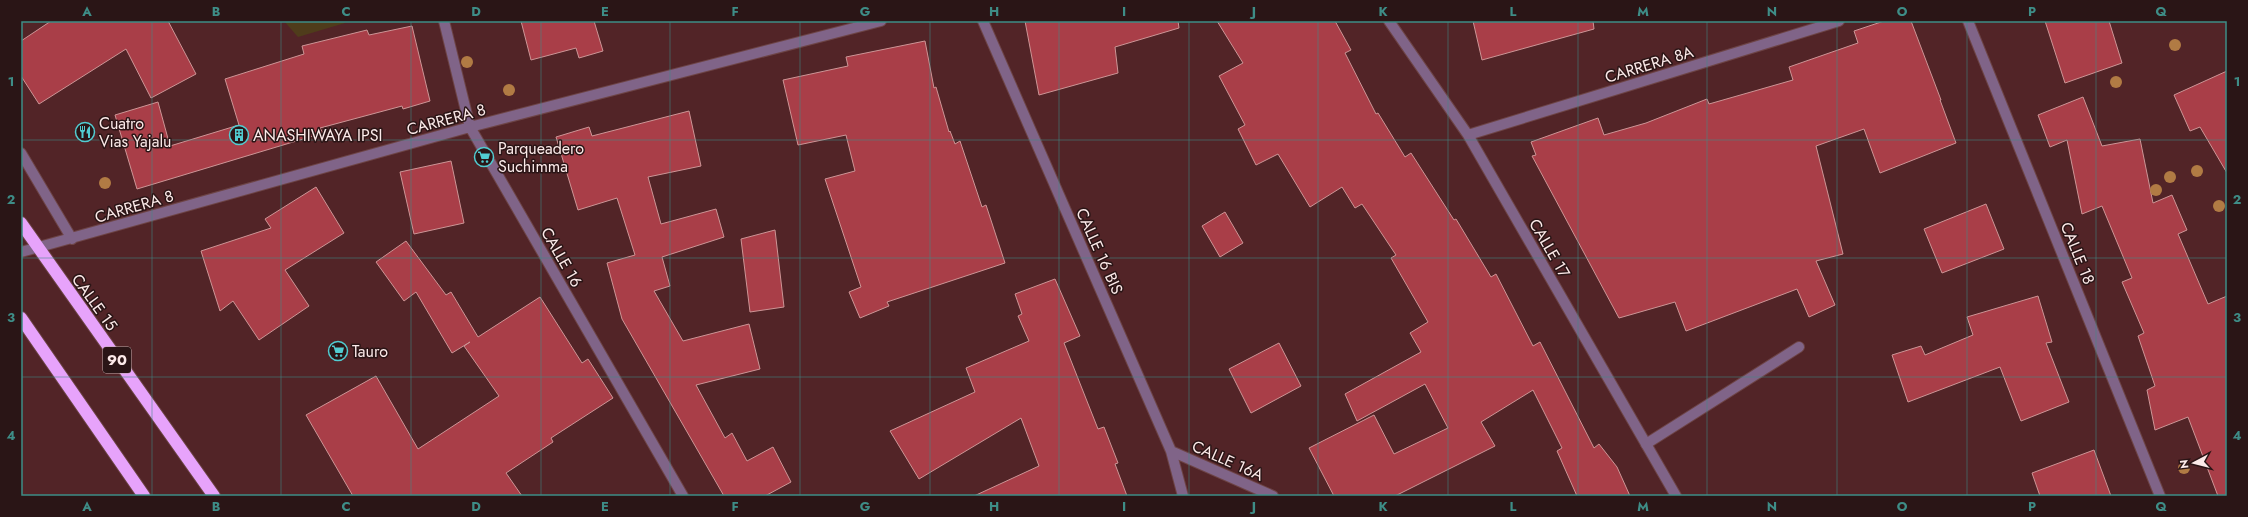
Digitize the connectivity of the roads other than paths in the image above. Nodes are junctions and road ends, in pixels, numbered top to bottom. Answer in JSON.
{"nodes":[{"id":1,"x":444,"y":21,"type":"edge"},
{"id":2,"x":881,"y":21,"type":"edge"},
{"id":3,"x":983,"y":21,"type":"edge"},
{"id":4,"x":1389,"y":21,"type":"edge"},
{"id":5,"x":1839,"y":21,"type":"edge"},
{"id":6,"x":1968,"y":21,"type":"edge"},
{"id":7,"x":470,"y":127,"type":"junction"},
{"id":8,"x":1468,"y":135,"type":"junction"},
{"id":9,"x":21,"y":153,"type":"edge"},
{"id":10,"x":21,"y":223,"type":"edge"},
{"id":11,"x":72,"y":239,"type":"junction"},
{"id":12,"x":37,"y":248,"type":"junction"},
{"id":13,"x":21,"y":252,"type":"edge"},
{"id":14,"x":21,"y":318,"type":"edge"},
{"id":15,"x":1798,"y":347,"type":"dead end"},
{"id":16,"x":1646,"y":444,"type":"junction"},
{"id":17,"x":1171,"y":451,"type":"junction"},
{"id":18,"x":144,"y":496,"type":"edge"},
{"id":19,"x":214,"y":496,"type":"edge"},
{"id":20,"x":683,"y":496,"type":"edge"},
{"id":21,"x":1183,"y":496,"type":"edge"},
{"id":22,"x":1272,"y":496,"type":"edge"},
{"id":23,"x":1676,"y":496,"type":"edge"},
{"id":24,"x":2160,"y":496,"type":"edge"}],
"edges":[{"from":1,"to":7,"type":"street","name":"CALLE 16"},
{"from":2,"to":7,"type":"street","name":"CARRERA 8"},
{"from":3,"to":17,"type":"street","name":"CALLE 16 BIS"},
{"from":4,"to":8,"type":"street","name":"CALLE 17"},
{"from":5,"to":8,"type":"street","name":"CARRERA 8A"},
{"from":6,"to":24,"type":"street","name":"CALLE 18"},
{"from":7,"to":11,"type":"street","name":"CARRERA 8"},
{"from":7,"to":20,"type":"street","name":"CALLE 16"},
{"from":8,"to":16,"type":"street","name":"CALLE 17"},
{"from":9,"to":11,"type":"street"},
{"from":10,"to":12,"type":"highway","name":"CALLE 15","number":"90"},
{"from":11,"to":12,"type":"street","name":"CARRERA 8"},
{"from":12,"to":13,"type":"street","name":"CARRERA 8"},
{"from":12,"to":19,"type":"highway","name":"CALLE 15","number":"90"},
{"from":14,"to":18,"type":"highway"},
{"from":15,"to":16,"type":"street"},
{"from":16,"to":23,"type":"street","name":"CALLE 17"},
{"from":17,"to":21,"type":"street","name":"CALLE 16 BIS"},
{"from":17,"to":22,"type":"street","name":"CALLE 16A"}]}
